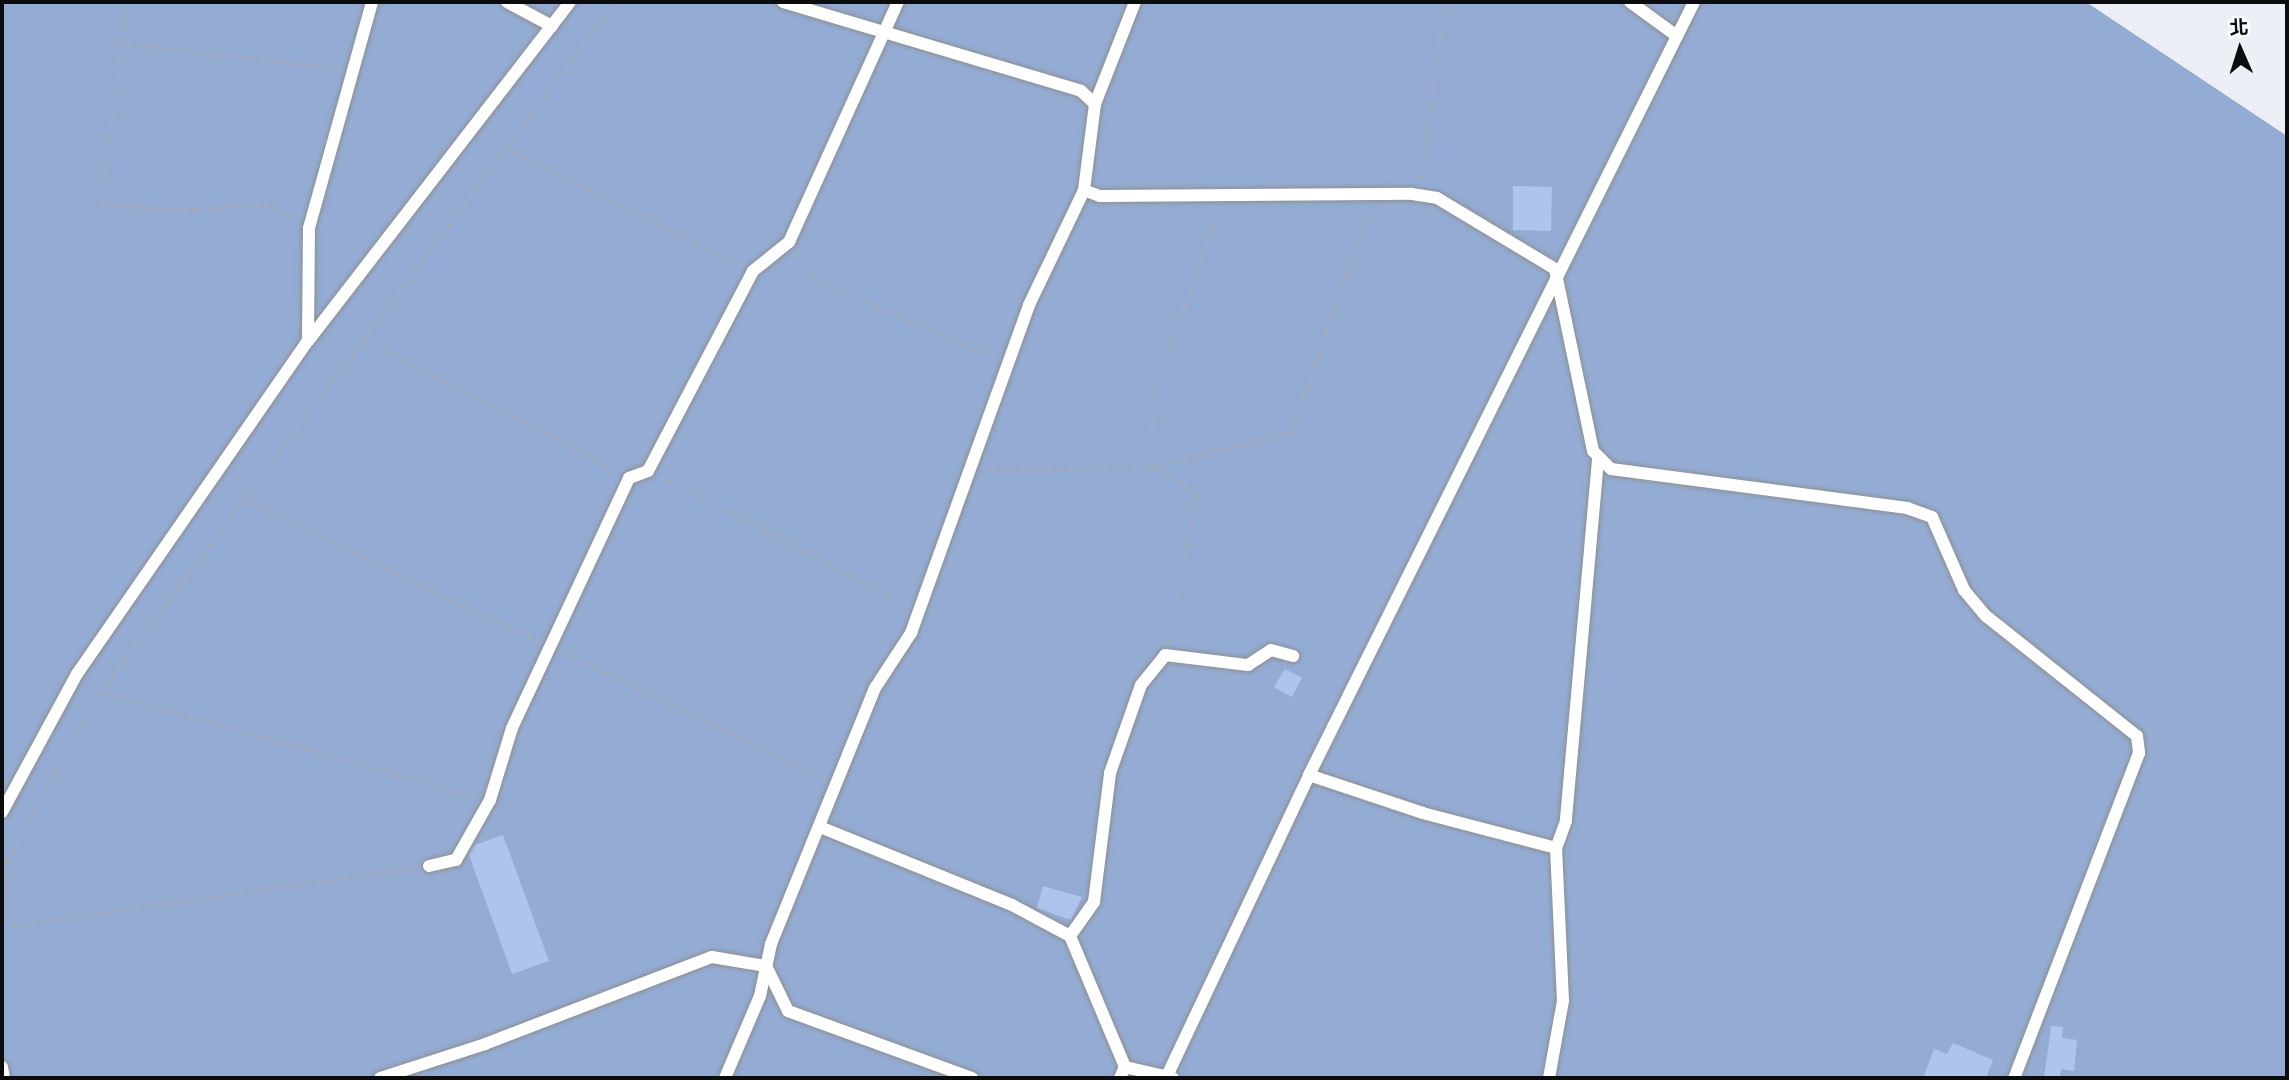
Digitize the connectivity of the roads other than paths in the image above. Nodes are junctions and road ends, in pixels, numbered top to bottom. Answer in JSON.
{"nodes":[{"id":1,"x":372,"y":2,"type":"edge"},
{"id":2,"x":508,"y":2,"type":"edge"},
{"id":3,"x":570,"y":2,"type":"edge"},
{"id":4,"x":783,"y":2,"type":"edge"},
{"id":5,"x":898,"y":2,"type":"edge"},
{"id":6,"x":1135,"y":2,"type":"edge"},
{"id":7,"x":1630,"y":2,"type":"edge"},
{"id":8,"x":1695,"y":2,"type":"edge"},
{"id":9,"x":552,"y":26,"type":"junction"},
{"id":10,"x":884,"y":30,"type":"junction"},
{"id":11,"x":1677,"y":37,"type":"junction"},
{"id":12,"x":1095,"y":104,"type":"junction"},
{"id":13,"x":1084,"y":190,"type":"junction"},
{"id":14,"x":1557,"y":277,"type":"junction"},
{"id":15,"x":308,"y":341,"type":"junction"},
{"id":16,"x":1598,"y":460,"type":"junction"},
{"id":17,"x":1293,"y":656,"type":"dead end"},
{"id":18,"x":1309,"y":775,"type":"junction"},
{"id":19,"x":2,"y":812,"type":"edge"},
{"id":20,"x":820,"y":827,"type":"junction"},
{"id":21,"x":1556,"y":848,"type":"junction"},
{"id":22,"x":429,"y":866,"type":"road end"},
{"id":23,"x":1070,"y":936,"type":"junction"},
{"id":24,"x":766,"y":966,"type":"junction"},
{"id":25,"x":2,"y":1067,"type":"edge"},
{"id":26,"x":1122,"y":1073,"type":"edge"},
{"id":27,"x":1170,"y":1077,"type":"edge"},
{"id":28,"x":4,"y":1078,"type":"edge"},
{"id":29,"x":380,"y":1078,"type":"edge"},
{"id":30,"x":726,"y":1078,"type":"edge"},
{"id":31,"x":972,"y":1078,"type":"edge"},
{"id":32,"x":1549,"y":1078,"type":"edge"},
{"id":33,"x":2014,"y":1078,"type":"edge"}],
"edges":[{"from":1,"to":15,"type":"lane"},
{"from":2,"to":9,"type":"lane"},
{"from":3,"to":9,"type":"lane"},
{"from":4,"to":10,"type":"lane"},
{"from":5,"to":10,"type":"lane"},
{"from":6,"to":12,"type":"lane"},
{"from":7,"to":11,"type":"lane"},
{"from":8,"to":11,"type":"lane"},
{"from":9,"to":15,"type":"lane"},
{"from":10,"to":12,"type":"lane"},
{"from":10,"to":22,"type":"lane"},
{"from":11,"to":14,"type":"lane"},
{"from":12,"to":13,"type":"lane"},
{"from":13,"to":14,"type":"lane"},
{"from":13,"to":20,"type":"lane"},
{"from":14,"to":16,"type":"lane"},
{"from":14,"to":18,"type":"lane"},
{"from":15,"to":19,"type":"lane"},
{"from":16,"to":21,"type":"lane"},
{"from":16,"to":33,"type":"lane"},
{"from":17,"to":23,"type":"lane"},
{"from":18,"to":21,"type":"lane"},
{"from":18,"to":27,"type":"lane"},
{"from":20,"to":23,"type":"lane"},
{"from":20,"to":24,"type":"lane"},
{"from":21,"to":32,"type":"lane"},
{"from":23,"to":26,"type":"lane"},
{"from":24,"to":29,"type":"lane"},
{"from":24,"to":30,"type":"lane"},
{"from":24,"to":31,"type":"lane"},
{"from":25,"to":28,"type":"lane"},
{"from":26,"to":27,"type":"lane"}]}
